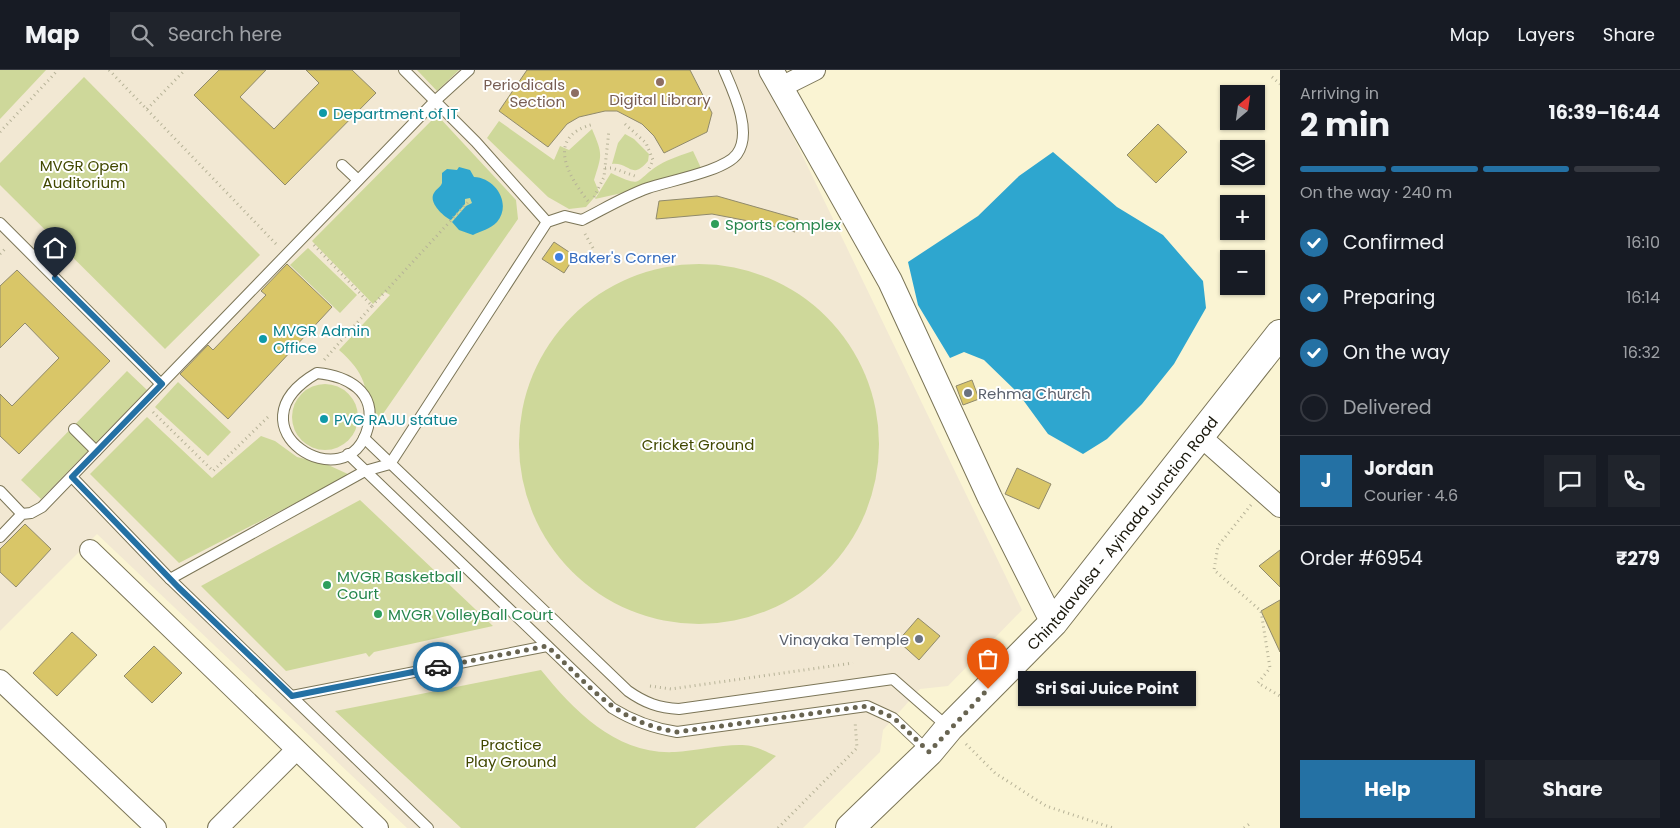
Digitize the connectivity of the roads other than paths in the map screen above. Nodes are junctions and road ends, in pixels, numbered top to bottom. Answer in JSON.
{"nodes":[{"id":1,"x":404,"y":70,"type":"edge"},
{"id":2,"x":469,"y":70,"type":"edge"},
{"id":3,"x":724,"y":70,"type":"edge"},
{"id":4,"x":815,"y":70,"type":"edge"},
{"id":5,"x":776,"y":78,"type":"edge"},
{"id":6,"x":435,"y":101,"type":"junction"},
{"id":7,"x":342,"y":165,"type":"dead end"},
{"id":8,"x":358,"y":180,"type":"junction"},
{"id":9,"x":547,"y":222,"type":"junction"},
{"id":10,"x":0,"y":223,"type":"edge"},
{"id":11,"x":1280,"y":334,"type":"edge"},
{"id":12,"x":162,"y":384,"type":"junction"},
{"id":13,"x":74,"y":429,"type":"dead end"},
{"id":14,"x":1200,"y":436,"type":"junction"},
{"id":15,"x":364,"y":438,"type":"junction"},
{"id":16,"x":96,"y":451,"type":"junction"},
{"id":17,"x":348,"y":454,"type":"junction"},
{"id":18,"x":390,"y":464,"type":"junction"},
{"id":19,"x":365,"y":471,"type":"junction"},
{"id":20,"x":72,"y":477,"type":"junction"},
{"id":21,"x":0,"y":491,"type":"edge"},
{"id":22,"x":1280,"y":507,"type":"edge"},
{"id":23,"x":22,"y":514,"type":"junction"},
{"id":24,"x":0,"y":538,"type":"edge"},
{"id":25,"x":90,"y":550,"type":"dead end"},
{"id":26,"x":170,"y":579,"type":"junction"},
{"id":27,"x":1053,"y":623,"type":"junction"},
{"id":28,"x":547,"y":646,"type":"junction"},
{"id":29,"x":0,"y":680,"type":"edge"},
{"id":30,"x":292,"y":696,"type":"junction"},
{"id":31,"x":949,"y":728,"type":"junction"},
{"id":32,"x":295,"y":751,"type":"junction"},
{"id":33,"x":929,"y":752,"type":"junction"},
{"id":34,"x":156,"y":828,"type":"edge"},
{"id":35,"x":218,"y":828,"type":"edge"},
{"id":36,"x":378,"y":828,"type":"edge"},
{"id":37,"x":428,"y":828,"type":"edge"},
{"id":38,"x":850,"y":828,"type":"edge"}],
"edges":[{"from":1,"to":6,"type":"lane"},
{"from":2,"to":6,"type":"lane"},
{"from":3,"to":9,"type":"lane"},
{"from":4,"to":5,"type":"street"},
{"from":5,"to":27,"type":"street"},
{"from":6,"to":8,"type":"lane"},
{"from":6,"to":9,"type":"lane"},
{"from":7,"to":8,"type":"lane"},
{"from":8,"to":12,"type":"lane"},
{"from":9,"to":18,"type":"lane"},
{"from":10,"to":12,"type":"lane"},
{"from":11,"to":14,"type":"main road","name":"Chintalavalsa - Ayinada Junction Road"},
{"from":12,"to":16,"type":"lane"},
{"from":13,"to":16,"type":"lane"},
{"from":14,"to":22,"type":"street"},
{"from":14,"to":27,"type":"main road","name":"Chintalavalsa - Ayinada Junction Road"},
{"from":15,"to":17,"type":"lane"},
{"from":15,"to":17,"type":"lane"},
{"from":15,"to":18,"type":"lane"},
{"from":16,"to":20,"type":"lane"},
{"from":17,"to":19,"type":"lane"},
{"from":18,"to":19,"type":"lane"},
{"from":18,"to":31,"type":"lane"},
{"from":19,"to":26,"type":"lane"},
{"from":19,"to":28,"type":"lane"},
{"from":20,"to":23,"type":"lane"},
{"from":20,"to":26,"type":"lane"},
{"from":21,"to":23,"type":"lane"},
{"from":23,"to":24,"type":"lane"},
{"from":25,"to":32,"type":"street"},
{"from":26,"to":30,"type":"lane"},
{"from":27,"to":31,"type":"main road","name":"Chintalavalsa - Ayinada Junction Road"},
{"from":28,"to":30,"type":"lane"},
{"from":28,"to":33,"type":"lane"},
{"from":29,"to":34,"type":"street"},
{"from":30,"to":37,"type":"lane"},
{"from":31,"to":33,"type":"main road","name":"Chintalavalsa - Ayinada Junction Road"},
{"from":32,"to":35,"type":"street"},
{"from":32,"to":36,"type":"street"},
{"from":33,"to":38,"type":"main road","name":"Chintalavalsa - Ayinada Junction Road"}]}
